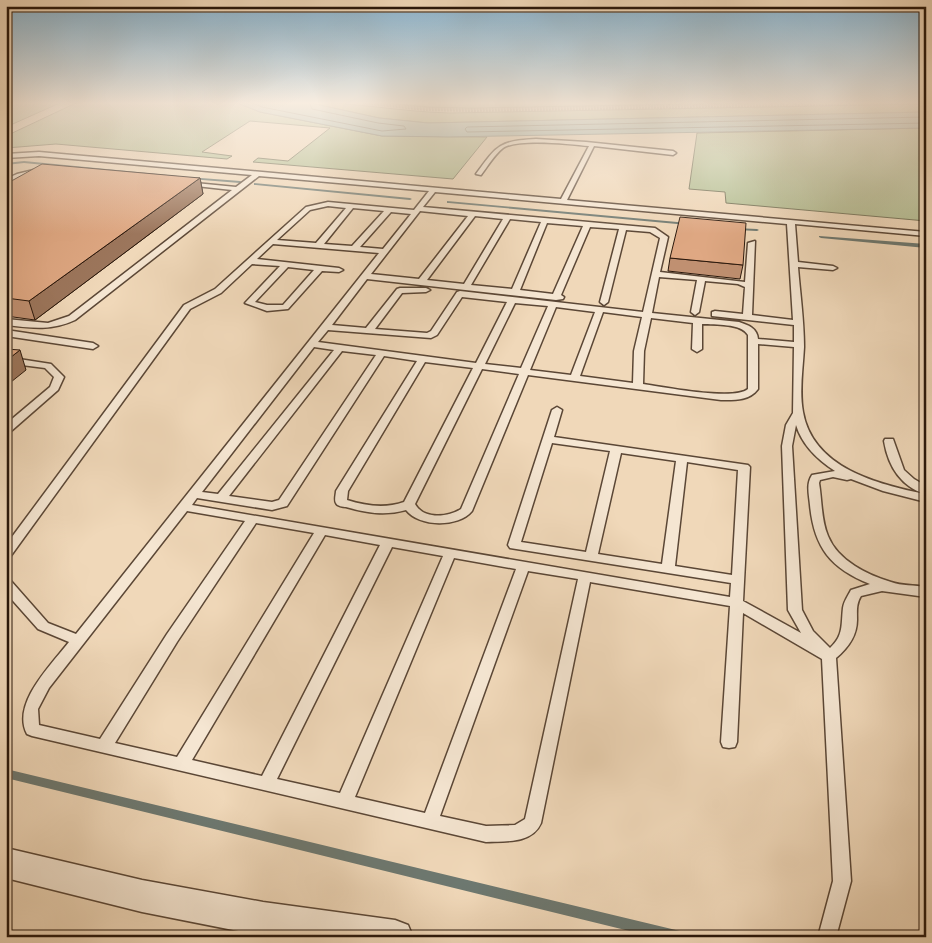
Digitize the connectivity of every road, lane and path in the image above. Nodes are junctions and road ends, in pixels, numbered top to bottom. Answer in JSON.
{"nodes":[{"id":1,"x":505,"y":146,"type":"edge"},
{"id":2,"x":592,"y":146,"type":"edge"},
{"id":3,"x":604,"y":146,"type":"edge"},
{"id":4,"x":673,"y":152,"type":"dead end"},
{"id":5,"x":6,"y":156,"type":"edge"},
{"id":6,"x":53,"y":170,"type":"edge"},
{"id":7,"x":257,"y":174,"type":"junction"},
{"id":8,"x":479,"y":174,"type":"dead end"},
{"id":9,"x":6,"y":182,"type":"edge"},
{"id":10,"x":182,"y":183,"type":"edge"},
{"id":11,"x":238,"y":189,"type":"junction"},
{"id":12,"x":433,"y":190,"type":"junction"},
{"id":13,"x":564,"y":202,"type":"junction"},
{"id":14,"x":352,"y":206,"type":"junction"},
{"id":15,"x":390,"y":209,"type":"junction"},
{"id":16,"x":418,"y":210,"type":"junction"},
{"id":17,"x":474,"y":213,"type":"junction"},
{"id":18,"x":508,"y":216,"type":"junction"},
{"id":19,"x":545,"y":220,"type":"junction"},
{"id":20,"x":791,"y":222,"type":"junction"},
{"id":21,"x":587,"y":224,"type":"junction"},
{"id":22,"x":622,"y":227,"type":"junction"},
{"id":23,"x":926,"y":234,"type":"edge"},
{"id":24,"x":271,"y":242,"type":"junction"},
{"id":25,"x":752,"y":243,"type":"dead end"},
{"id":26,"x":318,"y":246,"type":"junction"},
{"id":27,"x":354,"y":248,"type":"junction"},
{"id":28,"x":384,"y":251,"type":"junction"},
{"id":29,"x":250,"y":261,"type":"junction"},
{"id":30,"x":286,"y":264,"type":"junction"},
{"id":31,"x":794,"y":264,"type":"junction"},
{"id":32,"x":320,"y":268,"type":"junction"},
{"id":33,"x":833,"y":268,"type":"dead end"},
{"id":34,"x":339,"y":270,"type":"dead end"},
{"id":35,"x":656,"y":274,"type":"junction"},
{"id":36,"x":364,"y":276,"type":"junction"},
{"id":37,"x":702,"y":278,"type":"junction"},
{"id":38,"x":421,"y":282,"type":"junction"},
{"id":39,"x":749,"y":286,"type":"junction"},
{"id":40,"x":463,"y":290,"type":"junction"},
{"id":41,"x":514,"y":296,"type":"junction"},
{"id":42,"x":554,"y":300,"type":"junction"},
{"id":43,"x":602,"y":306,"type":"junction"},
{"id":44,"x":649,"y":311,"type":"junction"},
{"id":45,"x":697,"y":316,"type":"junction"},
{"id":46,"x":747,"y":318,"type":"junction"},
{"id":47,"x":6,"y":322,"type":"edge"},
{"id":48,"x":797,"y":323,"type":"junction"},
{"id":49,"x":324,"y":327,"type":"junction"},
{"id":50,"x":368,"y":331,"type":"junction"},
{"id":51,"x":6,"y":333,"type":"edge"},
{"id":52,"x":753,"y":341,"type":"junction"},
{"id":53,"x":310,"y":344,"type":"junction"},
{"id":54,"x":799,"y":345,"type":"junction"},
{"id":55,"x":93,"y":346,"type":"dead end"},
{"id":56,"x":340,"y":348,"type":"junction"},
{"id":57,"x":697,"y":349,"type":"dead end"},
{"id":58,"x":382,"y":353,"type":"junction"},
{"id":59,"x":423,"y":358,"type":"junction"},
{"id":60,"x":6,"y":360,"type":"edge"},
{"id":61,"x":478,"y":365,"type":"junction"},
{"id":62,"x":524,"y":371,"type":"junction"},
{"id":63,"x":575,"y":377,"type":"junction"},
{"id":64,"x":638,"y":385,"type":"junction"},
{"id":65,"x":557,"y":410,"type":"dead end"},
{"id":66,"x":798,"y":413,"type":"junction"},
{"id":67,"x":6,"y":430,"type":"edge"},
{"id":68,"x":547,"y":439,"type":"junction"},
{"id":69,"x":889,"y":441,"type":"dead end"},
{"id":70,"x":616,"y":449,"type":"junction"},
{"id":71,"x":682,"y":458,"type":"junction"},
{"id":72,"x":859,"y":480,"type":"junction"},
{"id":73,"x":926,"y":491,"type":"edge"},
{"id":74,"x":193,"y":494,"type":"junction"},
{"id":75,"x":926,"y":498,"type":"edge"},
{"id":76,"x":220,"y":499,"type":"junction"},
{"id":77,"x":409,"y":504,"type":"junction"},
{"id":78,"x":183,"y":507,"type":"junction"},
{"id":79,"x":253,"y":519,"type":"junction"},
{"id":80,"x":322,"y":530,"type":"junction"},
{"id":81,"x":388,"y":542,"type":"junction"},
{"id":82,"x":450,"y":553,"type":"junction"},
{"id":83,"x":6,"y":554,"type":"edge"},
{"id":84,"x":591,"y":557,"type":"junction"},
{"id":85,"x":524,"y":565,"type":"junction"},
{"id":86,"x":668,"y":569,"type":"junction"},
{"id":87,"x":585,"y":576,"type":"junction"},
{"id":88,"x":737,"y":580,"type":"junction"},
{"id":89,"x":6,"y":584,"type":"edge"},
{"id":90,"x":895,"y":587,"type":"junction"},
{"id":91,"x":926,"y":592,"type":"edge"},
{"id":92,"x":735,"y":602,"type":"junction"},
{"id":93,"x":78,"y":640,"type":"junction"},
{"id":94,"x":829,"y":656,"type":"junction"},
{"id":95,"x":729,"y":742,"type":"dead end"},
{"id":96,"x":104,"y":747,"type":"junction"},
{"id":97,"x":181,"y":764,"type":"junction"},
{"id":98,"x":266,"y":784,"type":"junction"},
{"id":99,"x":345,"y":801,"type":"junction"},
{"id":100,"x":430,"y":821,"type":"junction"},
{"id":101,"x":6,"y":863,"type":"edge"},
{"id":102,"x":395,"y":937,"type":"edge"},
{"id":103,"x":827,"y":937,"type":"edge"}],
"edges":[{"from":1,"to":8,"type":"lane"},
{"from":2,"to":13,"type":"lane"},
{"from":3,"to":4,"type":"lane"},
{"from":5,"to":7,"type":"lane"},
{"from":6,"to":9,"type":"lane"},
{"from":7,"to":11,"type":"lane"},
{"from":7,"to":12,"type":"lane"},
{"from":10,"to":11,"type":"lane"},
{"from":11,"to":47,"type":"lane"},
{"from":12,"to":13,"type":"lane"},
{"from":12,"to":16,"type":"lane"},
{"from":13,"to":20,"type":"lane"},
{"from":14,"to":15,"type":"lane"},
{"from":14,"to":24,"type":"lane"},
{"from":14,"to":26,"type":"lane"},
{"from":15,"to":16,"type":"lane"},
{"from":15,"to":27,"type":"lane"},
{"from":16,"to":17,"type":"lane"},
{"from":16,"to":28,"type":"lane"},
{"from":17,"to":18,"type":"lane"},
{"from":17,"to":38,"type":"lane"},
{"from":18,"to":19,"type":"lane"},
{"from":18,"to":40,"type":"lane"},
{"from":19,"to":21,"type":"lane"},
{"from":19,"to":41,"type":"lane"},
{"from":20,"to":23,"type":"lane"},
{"from":20,"to":31,"type":"lane"},
{"from":21,"to":22,"type":"lane"},
{"from":21,"to":42,"type":"lane"},
{"from":22,"to":35,"type":"lane"},
{"from":22,"to":43,"type":"lane"},
{"from":24,"to":26,"type":"lane"},
{"from":24,"to":29,"type":"lane"},
{"from":25,"to":39,"type":"lane"},
{"from":26,"to":27,"type":"lane"},
{"from":27,"to":28,"type":"lane"},
{"from":28,"to":36,"type":"lane"},
{"from":29,"to":30,"type":"lane"},
{"from":29,"to":83,"type":"lane"},
{"from":30,"to":32,"type":"lane"},
{"from":30,"to":32,"type":"lane"},
{"from":31,"to":33,"type":"lane"},
{"from":31,"to":48,"type":"lane"},
{"from":32,"to":34,"type":"lane"},
{"from":35,"to":37,"type":"lane"},
{"from":35,"to":44,"type":"lane"},
{"from":36,"to":38,"type":"lane"},
{"from":36,"to":49,"type":"lane"},
{"from":37,"to":39,"type":"lane"},
{"from":37,"to":45,"type":"lane"},
{"from":38,"to":40,"type":"lane"},
{"from":39,"to":46,"type":"lane"},
{"from":40,"to":41,"type":"lane"},
{"from":40,"to":50,"type":"lane"},
{"from":40,"to":50,"type":"lane"},
{"from":41,"to":42,"type":"lane"},
{"from":41,"to":61,"type":"lane"},
{"from":42,"to":43,"type":"lane"},
{"from":42,"to":62,"type":"lane"},
{"from":43,"to":44,"type":"lane"},
{"from":43,"to":63,"type":"lane"},
{"from":44,"to":45,"type":"lane"},
{"from":44,"to":64,"type":"lane"},
{"from":45,"to":46,"type":"lane"},
{"from":45,"to":52,"type":"lane"},
{"from":45,"to":57,"type":"lane"},
{"from":46,"to":48,"type":"lane"},
{"from":48,"to":54,"type":"lane"},
{"from":49,"to":50,"type":"lane"},
{"from":49,"to":53,"type":"lane"},
{"from":51,"to":55,"type":"lane"},
{"from":52,"to":54,"type":"lane"},
{"from":52,"to":64,"type":"lane"},
{"from":53,"to":56,"type":"lane"},
{"from":53,"to":74,"type":"lane"},
{"from":54,"to":66,"type":"lane"},
{"from":56,"to":58,"type":"lane"},
{"from":56,"to":76,"type":"lane"},
{"from":58,"to":59,"type":"lane"},
{"from":58,"to":76,"type":"lane"},
{"from":59,"to":61,"type":"lane"},
{"from":59,"to":77,"type":"lane"},
{"from":60,"to":67,"type":"lane"},
{"from":61,"to":62,"type":"lane"},
{"from":61,"to":77,"type":"lane"},
{"from":62,"to":63,"type":"lane"},
{"from":62,"to":77,"type":"lane"},
{"from":63,"to":64,"type":"lane"},
{"from":65,"to":68,"type":"lane"},
{"from":66,"to":72,"type":"lane"},
{"from":66,"to":94,"type":"lane"},
{"from":68,"to":70,"type":"lane"},
{"from":68,"to":84,"type":"lane"},
{"from":69,"to":73,"type":"lane"},
{"from":70,"to":71,"type":"lane"},
{"from":70,"to":84,"type":"lane"},
{"from":71,"to":86,"type":"lane"},
{"from":71,"to":88,"type":"lane"},
{"from":72,"to":75,"type":"lane"},
{"from":72,"to":90,"type":"lane"},
{"from":74,"to":76,"type":"lane"},
{"from":74,"to":78,"type":"lane"},
{"from":78,"to":79,"type":"lane"},
{"from":78,"to":93,"type":"lane"},
{"from":79,"to":80,"type":"lane"},
{"from":79,"to":96,"type":"lane"},
{"from":80,"to":81,"type":"lane"},
{"from":80,"to":97,"type":"lane"},
{"from":81,"to":82,"type":"lane"},
{"from":81,"to":98,"type":"lane"},
{"from":82,"to":85,"type":"lane"},
{"from":82,"to":99,"type":"lane"},
{"from":84,"to":86,"type":"lane"},
{"from":85,"to":87,"type":"lane"},
{"from":85,"to":100,"type":"lane"},
{"from":86,"to":88,"type":"lane"},
{"from":87,"to":92,"type":"lane"},
{"from":87,"to":100,"type":"lane"},
{"from":88,"to":92,"type":"lane"},
{"from":89,"to":93,"type":"lane"},
{"from":90,"to":91,"type":"lane"},
{"from":90,"to":94,"type":"lane"},
{"from":92,"to":94,"type":"lane"},
{"from":92,"to":95,"type":"lane"},
{"from":93,"to":96,"type":"lane"},
{"from":94,"to":103,"type":"lane"},
{"from":96,"to":97,"type":"lane"},
{"from":97,"to":98,"type":"lane"},
{"from":98,"to":99,"type":"lane"},
{"from":99,"to":100,"type":"lane"},
{"from":101,"to":102,"type":"street"}]}
